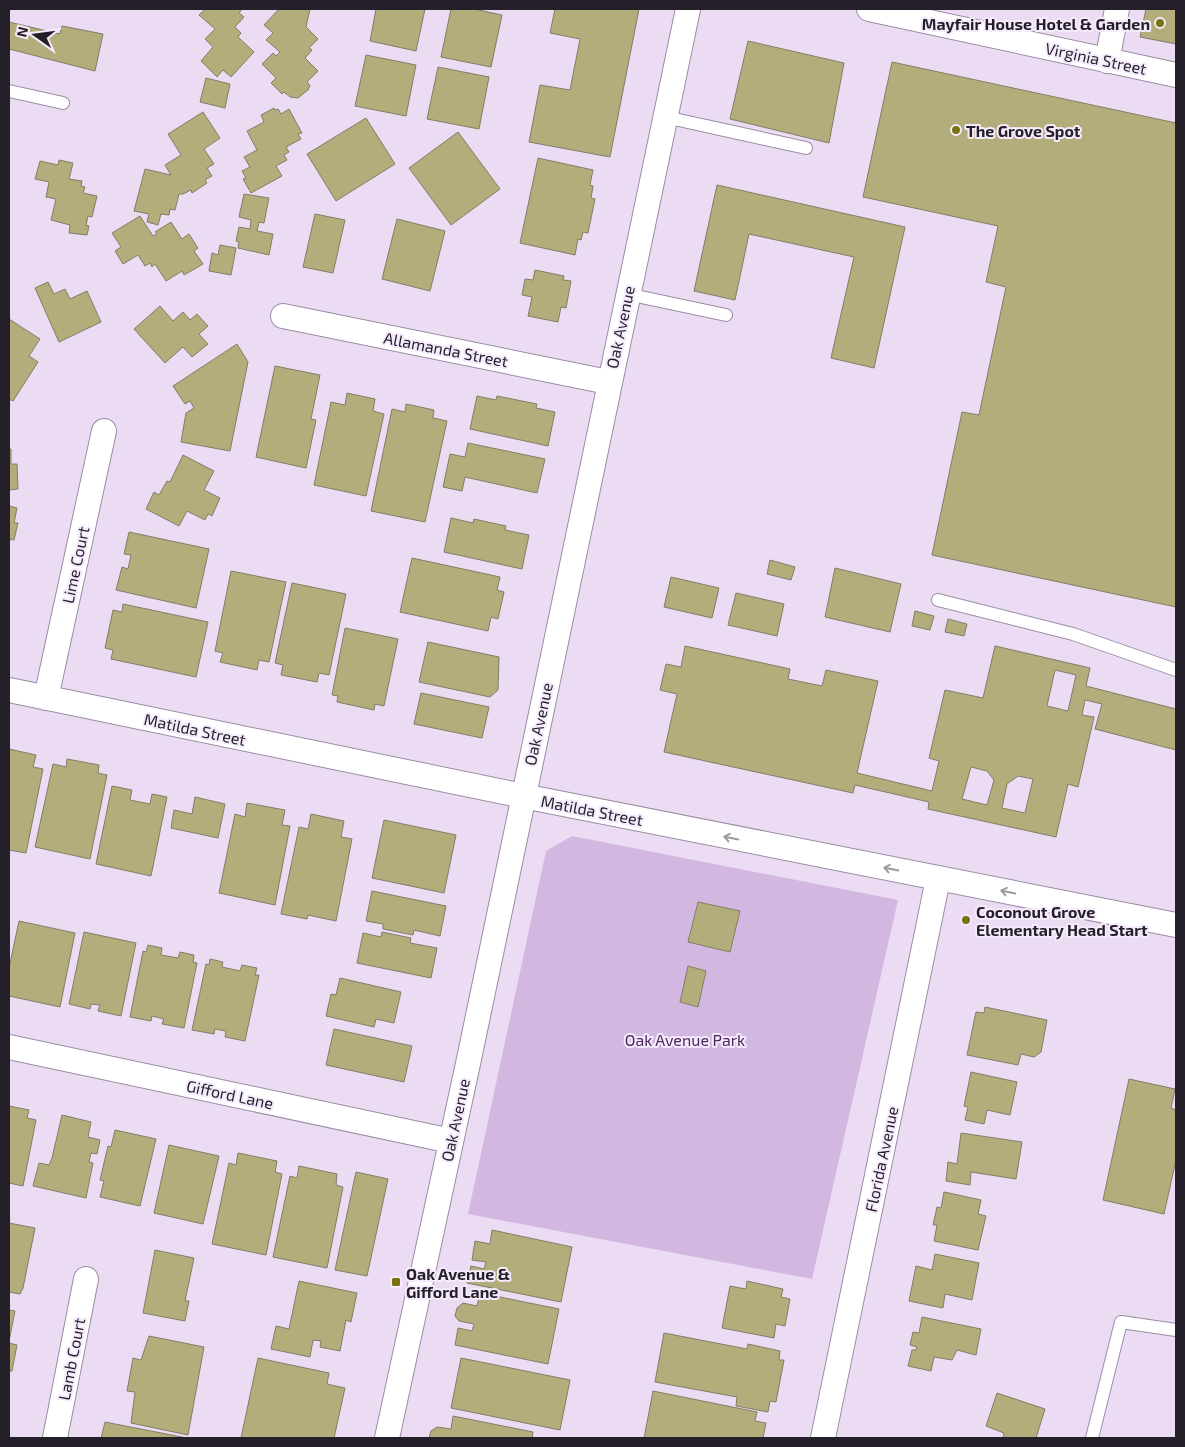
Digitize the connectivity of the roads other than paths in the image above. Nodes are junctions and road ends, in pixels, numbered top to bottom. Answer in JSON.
{"nodes":[{"id":1,"x":688,"y":9,"type":"edge"},
{"id":2,"x":869,"y":9,"type":"edge"},
{"id":3,"x":1117,"y":9,"type":"edge"},
{"id":4,"x":1107,"y":61,"type":"junction"},
{"id":5,"x":1176,"y":75,"type":"edge"},
{"id":6,"x":9,"y":91,"type":"edge"},
{"id":7,"x":63,"y":103,"type":"dead end"},
{"id":8,"x":665,"y":117,"type":"junction"},
{"id":9,"x":806,"y":148,"type":"dead end"},
{"id":10,"x":627,"y":294,"type":"junction"},
{"id":11,"x":726,"y":315,"type":"dead end"},
{"id":12,"x":283,"y":316,"type":"dead end"},
{"id":13,"x":608,"y":382,"type":"junction"},
{"id":14,"x":104,"y":432,"type":"dead end"},
{"id":15,"x":938,"y":600,"type":"dead end"},
{"id":16,"x":1176,"y":670,"type":"edge"},
{"id":17,"x":9,"y":690,"type":"edge"},
{"id":18,"x":46,"y":698,"type":"junction"},
{"id":19,"x":523,"y":796,"type":"junction"},
{"id":20,"x":938,"y":879,"type":"junction"},
{"id":21,"x":1176,"y":925,"type":"edge"},
{"id":22,"x":9,"y":1047,"type":"edge"},
{"id":23,"x":451,"y":1141,"type":"junction"},
{"id":24,"x":86,"y":1279,"type":"dead end"},
{"id":25,"x":1176,"y":1330,"type":"edge"},
{"id":26,"x":55,"y":1438,"type":"edge"},
{"id":27,"x":387,"y":1438,"type":"edge"},
{"id":28,"x":823,"y":1438,"type":"edge"},
{"id":29,"x":1092,"y":1438,"type":"edge"}],
"edges":[{"from":1,"to":8,"type":"street","name":"Oak Avenue"},
{"from":2,"to":4,"type":"street","name":"Virginia Street"},
{"from":3,"to":4,"type":"street"},
{"from":4,"to":5,"type":"street","name":"Virginia Street"},
{"from":6,"to":7,"type":"lane"},
{"from":8,"to":9,"type":"lane"},
{"from":8,"to":10,"type":"street","name":"Oak Avenue"},
{"from":10,"to":11,"type":"lane"},
{"from":10,"to":13,"type":"street","name":"Oak Avenue"},
{"from":12,"to":13,"type":"street","name":"Allamanda Street"},
{"from":13,"to":19,"type":"street","name":"Oak Avenue"},
{"from":14,"to":18,"type":"street","name":"Lime Court"},
{"from":15,"to":16,"type":"lane"},
{"from":17,"to":18,"type":"street","name":"Matilda Street"},
{"from":18,"to":19,"type":"street","name":"Matilda Street"},
{"from":20,"to":19,"type":"street","name":"Matilda Street","one_way":true},
{"from":19,"to":23,"type":"street","name":"Oak Avenue"},
{"from":21,"to":20,"type":"street","name":"Matilda Street","one_way":true},
{"from":20,"to":28,"type":"street","name":"Florida Avenue"},
{"from":22,"to":23,"type":"street","name":"Gifford Lane"},
{"from":23,"to":27,"type":"street","name":"Oak Avenue"},
{"from":24,"to":26,"type":"street","name":"Lamb Court"},
{"from":25,"to":29,"type":"lane"}]}
